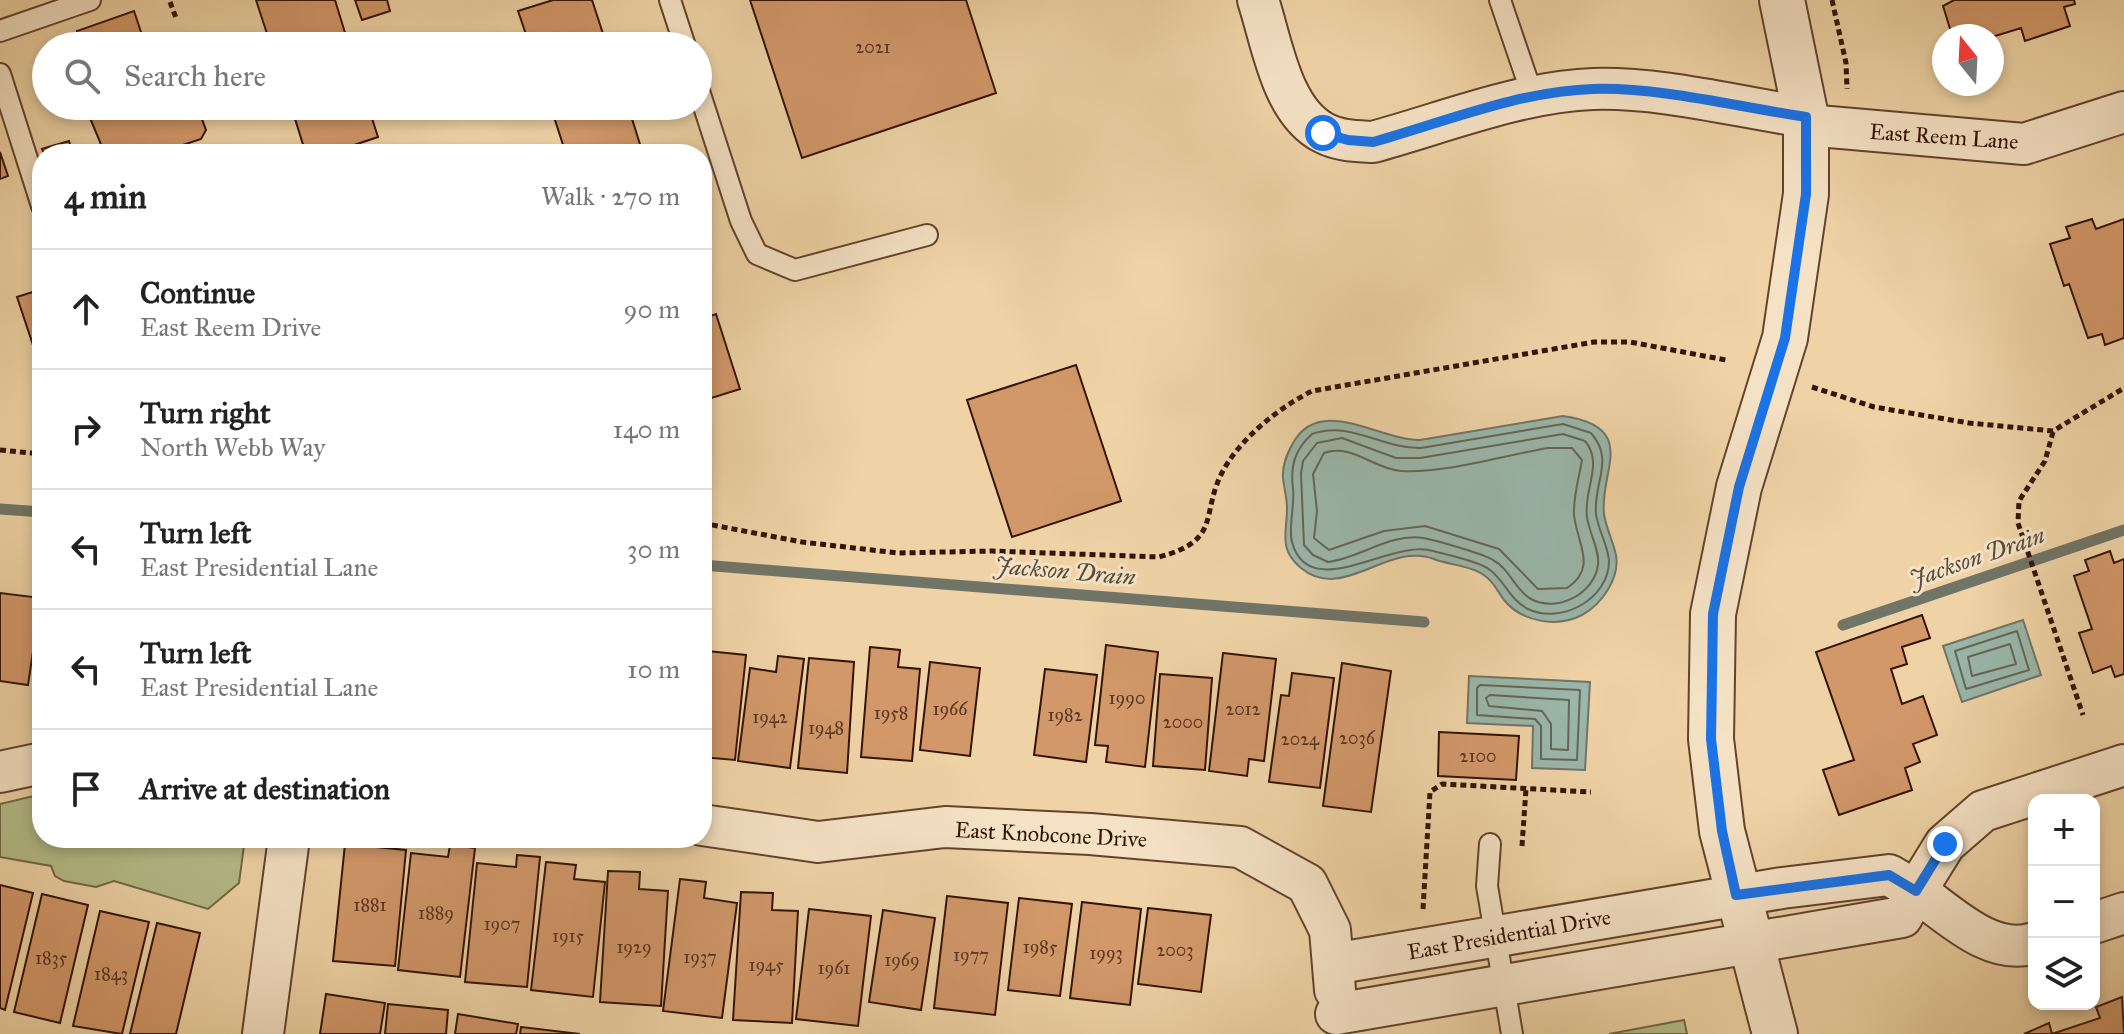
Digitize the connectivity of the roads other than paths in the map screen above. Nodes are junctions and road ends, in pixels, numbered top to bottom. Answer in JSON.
{"nodes":[{"id":1,"x":90,"y":0,"type":"edge"},
{"id":2,"x":670,"y":0,"type":"edge"},
{"id":3,"x":1258,"y":0,"type":"edge"},
{"id":4,"x":1500,"y":0,"type":"edge"},
{"id":5,"x":1782,"y":0,"type":"edge"},
{"id":6,"x":0,"y":31,"type":"edge"},
{"id":7,"x":680,"y":32,"type":"edge"},
{"id":8,"x":0,"y":74,"type":"edge"},
{"id":9,"x":1533,"y":97,"type":"junction"},
{"id":10,"x":2124,"y":112,"type":"edge"},
{"id":11,"x":708,"y":120,"type":"edge"},
{"id":12,"x":1806,"y":121,"type":"junction"},
{"id":13,"x":32,"y":175,"type":"edge"},
{"id":14,"x":927,"y":235,"type":"dead end"},
{"id":15,"x":32,"y":765,"type":"edge"},
{"id":16,"x":2124,"y":765,"type":"edge"},
{"id":17,"x":0,"y":772,"type":"edge"},
{"id":18,"x":712,"y":826,"type":"edge"},
{"id":19,"x":1490,"y":844,"type":"dead end"},
{"id":20,"x":288,"y":848,"type":"edge"},
{"id":21,"x":1916,"y":891,"type":"junction"},
{"id":22,"x":1736,"y":895,"type":"junction"},
{"id":23,"x":2124,"y":913,"type":"edge"},
{"id":24,"x":2100,"y":921,"type":"edge"},
{"id":25,"x":1496,"y":936,"type":"junction"},
{"id":26,"x":1749,"y":943,"type":"junction"},
{"id":27,"x":2028,"y":945,"type":"edge"},
{"id":28,"x":1333,"y":964,"type":"junction"},
{"id":29,"x":1504,"y":985,"type":"junction"},
{"id":30,"x":1337,"y":1024,"type":"edge"},
{"id":31,"x":263,"y":1034,"type":"edge"},
{"id":32,"x":1512,"y":1034,"type":"edge"},
{"id":33,"x":1775,"y":1034,"type":"edge"}],
"edges":[{"from":1,"to":6,"type":"lane"},
{"from":2,"to":7,"type":"lane"},
{"from":3,"to":9,"type":"street","name":"East Reem Lane"},
{"from":4,"to":9,"type":"lane"},
{"from":5,"to":12,"type":"street"},
{"from":8,"to":13,"type":"lane"},
{"from":9,"to":12,"type":"street","name":"East Reem Lane"},
{"from":10,"to":12,"type":"street","name":"East Reem Lane"},
{"from":11,"to":14,"type":"lane"},
{"from":12,"to":22,"type":"street"},
{"from":15,"to":17,"type":"street"},
{"from":16,"to":21,"type":"street"},
{"from":18,"to":28,"type":"street","name":"East Knobcone Drive"},
{"from":19,"to":25,"type":"lane"},
{"from":20,"to":31,"type":"street"},
{"from":21,"to":22,"type":"street","name":"East Presidential Drive"},
{"from":21,"to":26,"type":"street"},
{"from":21,"to":27,"type":"street","name":"East Presidential Drive"},
{"from":22,"to":25,"type":"street","name":"East Presidential Drive"},
{"from":22,"to":26,"type":"street"},
{"from":23,"to":24,"type":"street"},
{"from":25,"to":28,"type":"street","name":"East Presidential Drive"},
{"from":25,"to":29,"type":"lane"},
{"from":26,"to":29,"type":"street"},
{"from":26,"to":33,"type":"street"},
{"from":28,"to":30,"type":"street"},
{"from":29,"to":30,"type":"street"},
{"from":29,"to":32,"type":"lane"}]}
